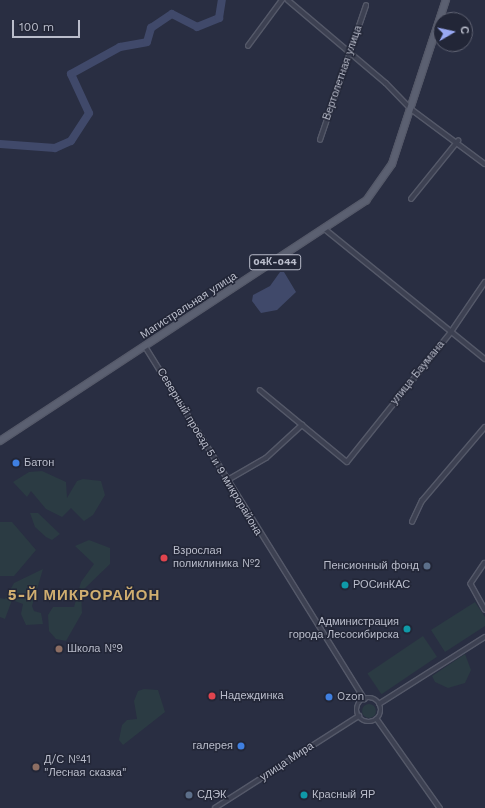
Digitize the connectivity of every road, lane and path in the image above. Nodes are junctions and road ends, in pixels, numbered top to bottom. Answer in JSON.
{"nodes":[{"id":1,"x":282,"y":0,"type":"edge"},
{"id":2,"x":288,"y":0,"type":"edge"},
{"id":3,"x":446,"y":0,"type":"edge"},
{"id":4,"x":366,"y":6,"type":"dead end"},
{"id":5,"x":248,"y":46,"type":"dead end"},
{"id":6,"x":350,"y":53,"type":"junction"},
{"id":7,"x":411,"y":109,"type":"junction"},
{"id":8,"x":320,"y":140,"type":"dead end"},
{"id":9,"x":458,"y":141,"type":"junction"},
{"id":10,"x":484,"y":162,"type":"edge"},
{"id":11,"x":411,"y":199,"type":"dead end"},
{"id":12,"x":324,"y":229,"type":"junction"},
{"id":13,"x":485,"y":282,"type":"edge"},
{"id":14,"x":450,"y":332,"type":"junction"},
{"id":15,"x":145,"y":346,"type":"junction"},
{"id":16,"x":485,"y":360,"type":"edge"},
{"id":17,"x":260,"y":390,"type":"dead end"},
{"id":18,"x":302,"y":425,"type":"junction"},
{"id":19,"x":485,"y":427,"type":"edge"},
{"id":20,"x":0,"y":441,"type":"edge"},
{"id":21,"x":226,"y":482,"type":"junction"},
{"id":22,"x":412,"y":522,"type":"dead end"},
{"id":23,"x":485,"y":563,"type":"edge"},
{"id":24,"x":485,"y":609,"type":"edge"},
{"id":25,"x":485,"y":637,"type":"edge"},
{"id":26,"x":365,"y":699,"type":"junction"},
{"id":27,"x":379,"y":704,"type":"junction"},
{"id":28,"x":359,"y":716,"type":"junction"},
{"id":29,"x":377,"y":719,"type":"junction"},
{"id":30,"x":215,"y":808,"type":"edge"},
{"id":31,"x":440,"y":808,"type":"edge"}],
"edges":[{"from":1,"to":5,"type":"street"},
{"from":2,"to":6,"type":"street"},
{"from":3,"to":7,"type":"main road","name":"Магистральная улица","number":"04К-044"},
{"from":4,"to":6,"type":"street","name":"Вертолетная улица"},
{"from":6,"to":7,"type":"street"},
{"from":6,"to":8,"type":"street","name":"Вертолетная улица"},
{"from":7,"to":9,"type":"street"},
{"from":7,"to":12,"type":"main road","name":"Магистральная улица","number":"04К-044"},
{"from":9,"to":10,"type":"street"},
{"from":9,"to":11,"type":"street"},
{"from":12,"to":14,"type":"street"},
{"from":12,"to":15,"type":"main road","name":"Магистральная улица","number":"04К-044"},
{"from":13,"to":14,"type":"street","name":"улица Баумана"},
{"from":14,"to":16,"type":"street"},
{"from":14,"to":18,"type":"street","name":"улица Баумана"},
{"from":15,"to":20,"type":"main road","name":"Магистральная улица","number":"04К-044"},
{"from":15,"to":21,"type":"street","name":"Северный проезд 5 и 9 микрорайона"},
{"from":17,"to":18,"type":"street"},
{"from":18,"to":21,"type":"street"},
{"from":19,"to":22,"type":"street"},
{"from":21,"to":26,"type":"street","name":"Северный проезд 5 и 9 микрорайона"},
{"from":23,"to":24,"type":"street"},
{"from":25,"to":27,"type":"street"},
{"from":26,"to":27,"type":"street"},
{"from":26,"to":28,"type":"street"},
{"from":27,"to":29,"type":"street"},
{"from":28,"to":29,"type":"street"},
{"from":28,"to":30,"type":"street","name":"улица Мира"},
{"from":29,"to":31,"type":"street"}]}
